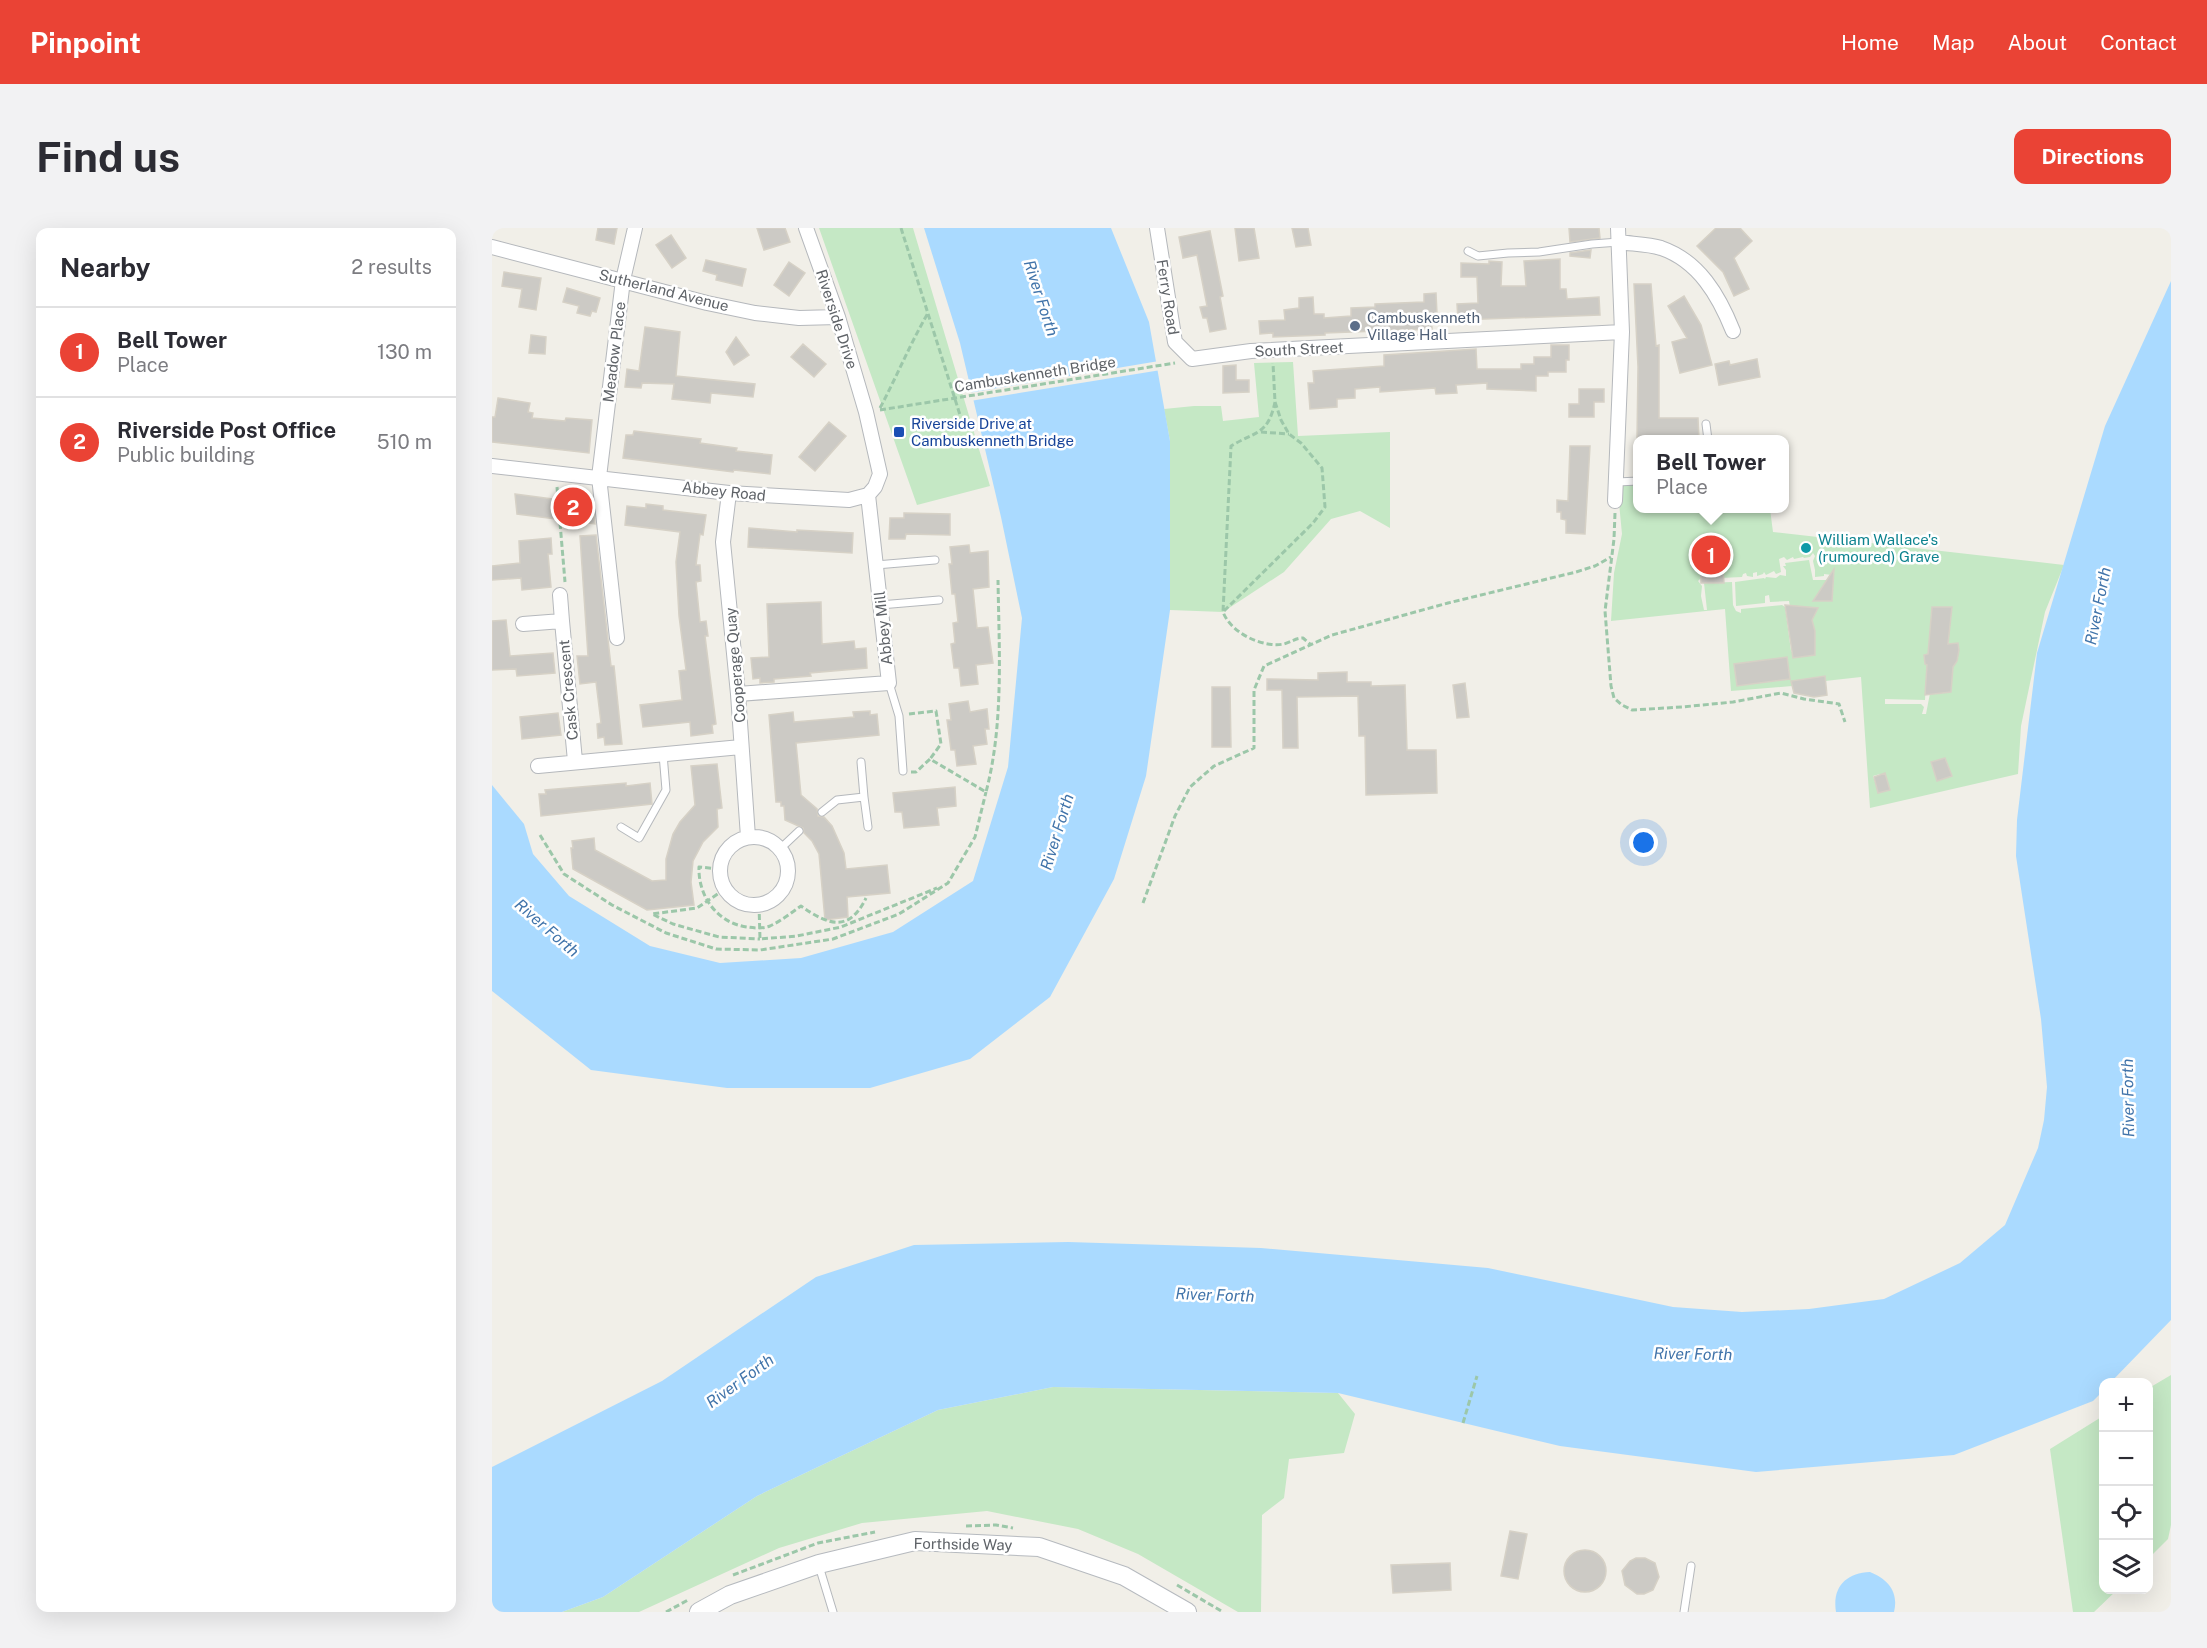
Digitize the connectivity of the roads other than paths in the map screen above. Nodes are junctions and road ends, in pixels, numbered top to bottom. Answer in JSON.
{"nodes":[{"id":1,"x":635,"y":228,"type":"edge"},
{"id":2,"x":806,"y":228,"type":"edge"},
{"id":3,"x":1157,"y":228,"type":"edge"},
{"id":4,"x":1618,"y":235,"type":"edge"},
{"id":5,"x":492,"y":247,"type":"edge"},
{"id":6,"x":1468,"y":251,"type":"dead end"},
{"id":7,"x":623,"y":280,"type":"junction"},
{"id":8,"x":838,"y":317,"type":"junction"},
{"id":9,"x":1733,"y":331,"type":"dead end"},
{"id":10,"x":1622,"y":332,"type":"junction"},
{"id":11,"x":1192,"y":359,"type":"joint"},
{"id":12,"x":1706,"y":424,"type":"dead end"},
{"id":13,"x":1707,"y":435,"type":"edge"},
{"id":14,"x":492,"y":465,"type":"edge"},
{"id":15,"x":599,"y":477,"type":"junction"},
{"id":16,"x":1633,"y":481,"type":"edge"},
{"id":17,"x":1617,"y":482,"type":"junction"},
{"id":18,"x":729,"y":494,"type":"junction"},
{"id":19,"x":868,"y":495,"type":"junction"},
{"id":20,"x":1615,"y":501,"type":"road end"},
{"id":21,"x":935,"y":560,"type":"dead end"},
{"id":22,"x":876,"y":565,"type":"junction"},
{"id":23,"x":560,"y":595,"type":"road end"},
{"id":24,"x":939,"y":600,"type":"dead end"},
{"id":25,"x":880,"y":605,"type":"junction"},
{"id":26,"x":562,"y":621,"type":"junction"},
{"id":27,"x":523,"y":624,"type":"dead end"},
{"id":28,"x":617,"y":638,"type":"dead end"},
{"id":29,"x":889,"y":683,"type":"junction"},
{"id":30,"x":738,"y":694,"type":"junction"},
{"id":31,"x":741,"y":747,"type":"junction"},
{"id":32,"x":663,"y":754,"type":"junction"},
{"id":33,"x":575,"y":761,"type":"junction"},
{"id":34,"x":861,"y":762,"type":"dead end"},
{"id":35,"x":538,"y":766,"type":"dead end"},
{"id":36,"x":903,"y":771,"type":"road end"},
{"id":37,"x":864,"y":796,"type":"junction"},
{"id":38,"x":822,"y":812,"type":"dead end"},
{"id":39,"x":621,"y":827,"type":"dead end"},
{"id":40,"x":868,"y":827,"type":"dead end"},
{"id":41,"x":799,"y":831,"type":"dead end"},
{"id":42,"x":748,"y":837,"type":"junction"},
{"id":43,"x":781,"y":848,"type":"junction"},
{"id":44,"x":819,"y":1564,"type":"junction"},
{"id":45,"x":1691,"y":1566,"type":"dead end"},
{"id":46,"x":699,"y":1612,"type":"edge"},
{"id":47,"x":833,"y":1612,"type":"edge"},
{"id":48,"x":1187,"y":1612,"type":"edge"},
{"id":49,"x":1684,"y":1612,"type":"edge"}],
"edges":[{"from":1,"to":7,"type":"street","name":"Meadow Place"},
{"from":2,"to":8,"type":"street","name":"Riverside Drive"},
{"from":3,"to":11,"type":"street","name":"Ferry Road"},
{"from":4,"to":6,"type":"lane"},
{"from":4,"to":9,"type":"street"},
{"from":4,"to":10,"type":"street"},
{"from":5,"to":7,"type":"street","name":"Sutherland Avenue"},
{"from":7,"to":8,"type":"street","name":"Sutherland Avenue"},
{"from":7,"to":15,"type":"street","name":"Meadow Place"},
{"from":8,"to":19,"type":"street","name":"Riverside Drive"},
{"from":10,"to":11,"type":"street","name":"South Street"},
{"from":10,"to":17,"type":"street"},
{"from":12,"to":13,"type":"lane"},
{"from":14,"to":15,"type":"street","name":"Abbey Road"},
{"from":15,"to":18,"type":"street","name":"Abbey Road"},
{"from":15,"to":28,"type":"street","name":"Meadow Place"},
{"from":16,"to":17,"type":"lane"},
{"from":17,"to":20,"type":"street"},
{"from":18,"to":19,"type":"street","name":"Abbey Road"},
{"from":18,"to":30,"type":"street","name":"Cooperage Quay"},
{"from":19,"to":22,"type":"street","name":"Abbey Mill"},
{"from":21,"to":22,"type":"lane"},
{"from":22,"to":25,"type":"street","name":"Abbey Mill"},
{"from":23,"to":26,"type":"street"},
{"from":24,"to":25,"type":"lane"},
{"from":25,"to":29,"type":"street","name":"Abbey Mill"},
{"from":26,"to":27,"type":"street","name":"Cask Crescent"},
{"from":26,"to":33,"type":"street","name":"Cask Crescent"},
{"from":29,"to":30,"type":"street","name":"Abbey Mill"},
{"from":29,"to":36,"type":"lane"},
{"from":30,"to":31,"type":"street","name":"Cooperage Quay"},
{"from":31,"to":32,"type":"street","name":"Cask Crescent"},
{"from":31,"to":42,"type":"street","name":"Cooperage Quay"},
{"from":32,"to":33,"type":"street","name":"Cask Crescent"},
{"from":32,"to":39,"type":"lane"},
{"from":33,"to":35,"type":"street","name":"Cask Crescent"},
{"from":34,"to":37,"type":"lane"},
{"from":37,"to":38,"type":"lane"},
{"from":37,"to":40,"type":"lane"},
{"from":41,"to":43,"type":"lane"},
{"from":42,"to":43,"type":"street"},
{"from":42,"to":43,"type":"street"},
{"from":44,"to":46,"type":"street","name":"Forthside Way"},
{"from":44,"to":47,"type":"lane"},
{"from":44,"to":48,"type":"street","name":"Forthside Way"},
{"from":45,"to":49,"type":"lane"}]}
